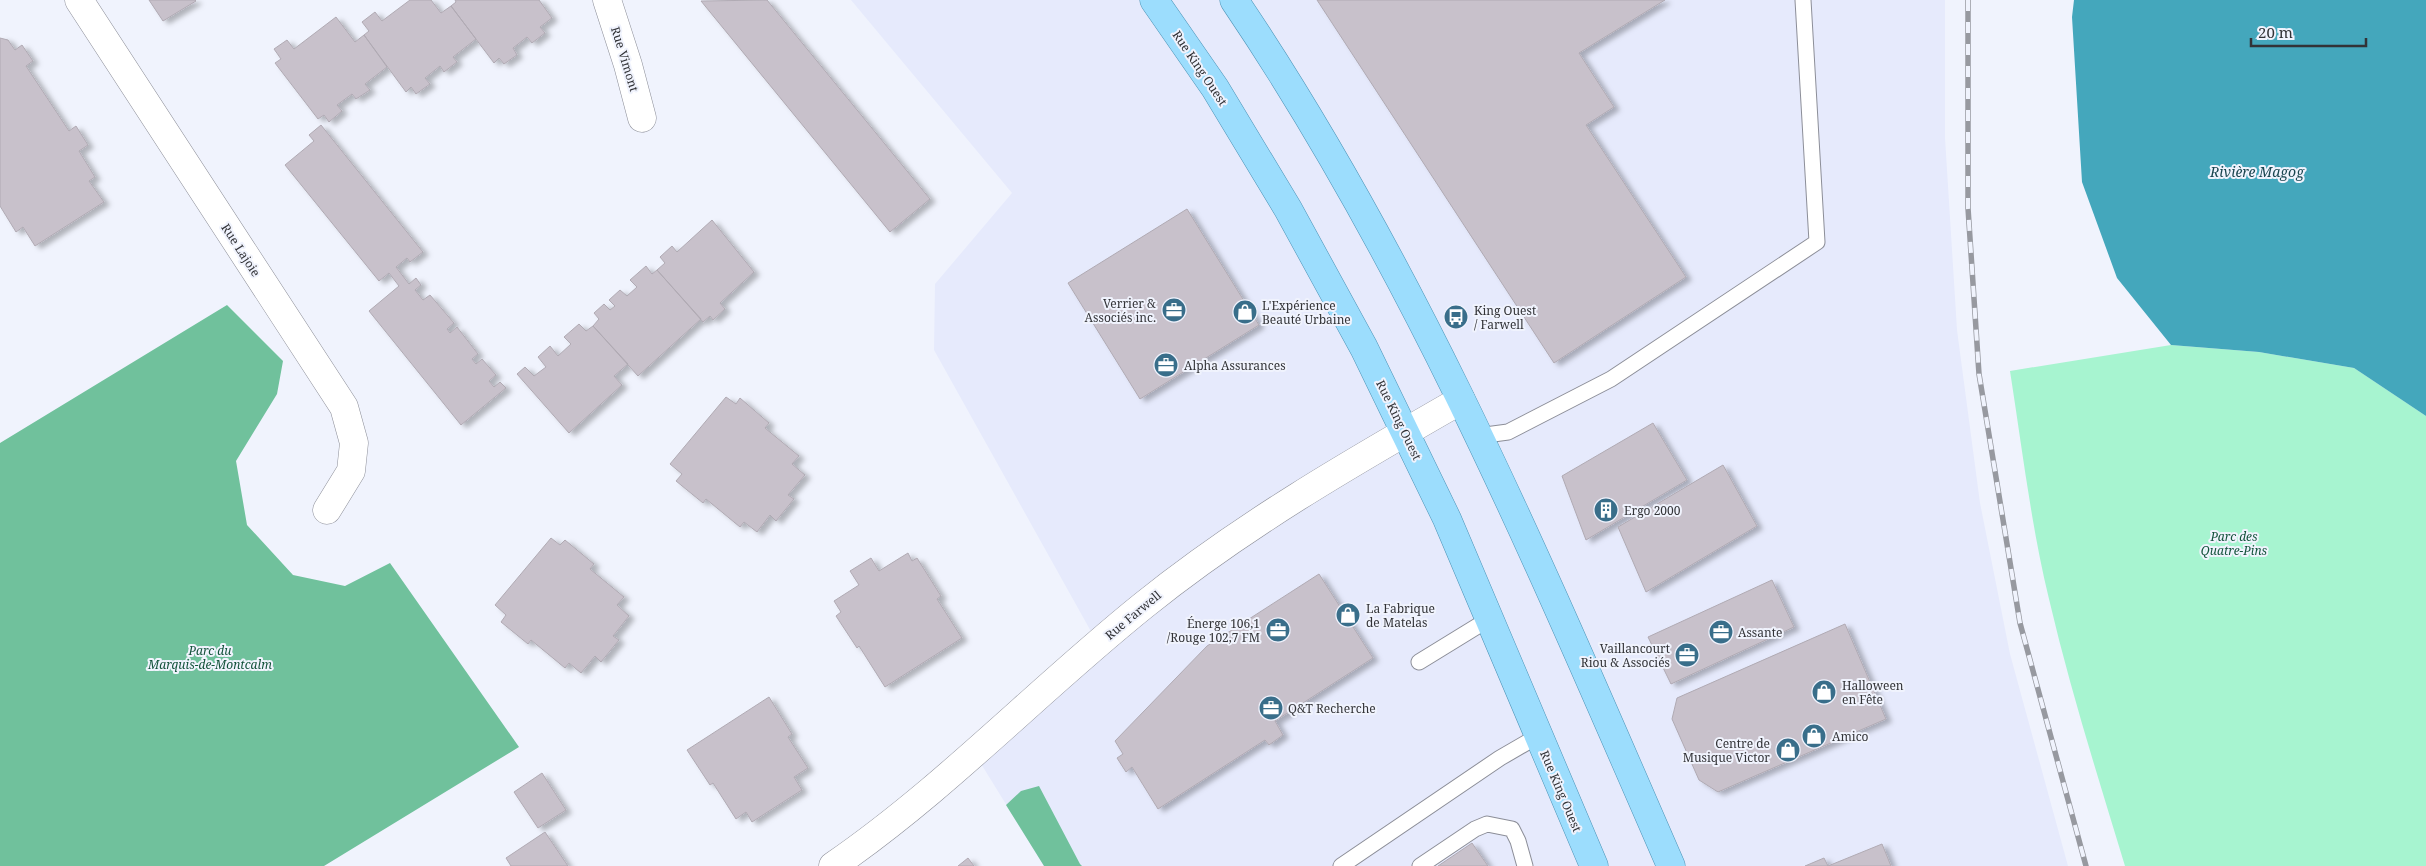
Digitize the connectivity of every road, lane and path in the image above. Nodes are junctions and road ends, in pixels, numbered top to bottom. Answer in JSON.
{"nodes":[{"id":1,"x":79,"y":0,"type":"edge"},
{"id":2,"x":607,"y":0,"type":"edge"},
{"id":3,"x":1154,"y":0,"type":"edge"},
{"id":4,"x":1234,"y":0,"type":"edge"},
{"id":5,"x":1803,"y":0,"type":"edge"},
{"id":6,"x":642,"y":118,"type":"dead end"},
{"id":7,"x":1461,"y":400,"type":"junction"},
{"id":8,"x":1405,"y":432,"type":"junction"},
{"id":9,"x":1478,"y":436,"type":"junction"},
{"id":10,"x":327,"y":510,"type":"dead end"},
{"id":11,"x":1489,"y":619,"type":"junction"},
{"id":12,"x":1419,"y":662,"type":"dead end"},
{"id":13,"x":1538,"y":736,"type":"junction"},
{"id":14,"x":833,"y":866,"type":"edge"},
{"id":15,"x":1341,"y":866,"type":"edge"},
{"id":16,"x":1420,"y":866,"type":"edge"},
{"id":17,"x":1524,"y":866,"type":"edge"},
{"id":18,"x":1594,"y":866,"type":"edge"},
{"id":19,"x":1671,"y":866,"type":"edge"}],
"edges":[{"from":1,"to":10,"type":"street","name":"Rue Lajoie"},
{"from":2,"to":6,"type":"street","name":"Rue Vimont"},
{"from":3,"to":8,"type":"main road","name":"Rue King Ouest"},
{"from":4,"to":7,"type":"main road"},
{"from":5,"to":9,"type":"lane"},
{"from":7,"to":8,"type":"street","name":"Rue Farwell"},
{"from":7,"to":9,"type":"main road"},
{"from":8,"to":11,"type":"main road","name":"Rue King Ouest"},
{"from":8,"to":14,"type":"street","name":"Rue Farwell"},
{"from":9,"to":19,"type":"main road"},
{"from":11,"to":12,"type":"lane"},
{"from":11,"to":13,"type":"main road","name":"Rue King Ouest"},
{"from":13,"to":15,"type":"lane"},
{"from":13,"to":18,"type":"main road","name":"Rue King Ouest"},
{"from":16,"to":17,"type":"lane"}]}
